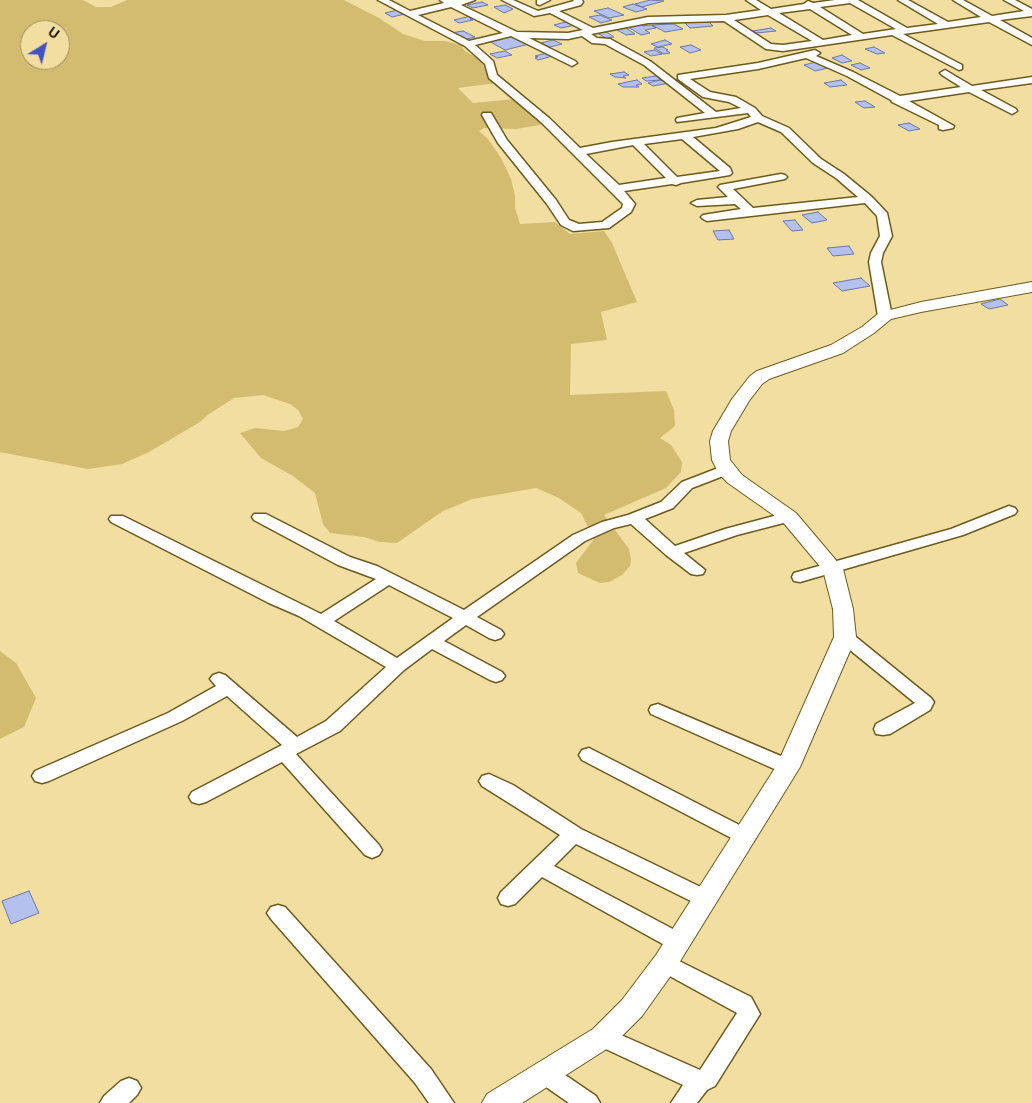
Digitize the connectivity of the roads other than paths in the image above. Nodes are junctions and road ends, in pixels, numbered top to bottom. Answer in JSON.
{"nodes":[{"id":1,"x":382,"y":0,"type":"edge"},
{"id":2,"x":472,"y":0,"type":"edge"},
{"id":3,"x":506,"y":0,"type":"edge"},
{"id":4,"x":577,"y":0,"type":"edge"},
{"id":5,"x":750,"y":0,"type":"edge"},
{"id":6,"x":802,"y":0,"type":"edge"},
{"id":7,"x":852,"y":0,"type":"edge"},
{"id":8,"x":902,"y":0,"type":"edge"},
{"id":9,"x":957,"y":0,"type":"edge"},
{"id":10,"x":1008,"y":0,"type":"edge"},
{"id":11,"x":448,"y":2,"type":"edge"},
{"id":12,"x":812,"y":6,"type":"junction"},
{"id":13,"x":553,"y":11,"type":"junction"},
{"id":14,"x":768,"y":12,"type":"junction"},
{"id":15,"x":1032,"y":12,"type":"edge"},
{"id":16,"x":409,"y":14,"type":"junction"},
{"id":17,"x":726,"y":18,"type":"junction"},
{"id":18,"x":989,"y":18,"type":"junction"},
{"id":19,"x":945,"y":24,"type":"junction"},
{"id":20,"x":588,"y":32,"type":"junction"},
{"id":21,"x":515,"y":34,"type":"junction"},
{"id":22,"x":903,"y":34,"type":"junction"},
{"id":23,"x":861,"y":36,"type":"junction"},
{"id":24,"x":820,"y":42,"type":"junction"},
{"id":25,"x":1032,"y":42,"type":"edge"},
{"id":26,"x":468,"y":44,"type":"junction"},
{"id":27,"x":807,"y":55,"type":"junction"},
{"id":28,"x":572,"y":63,"type":"dead end"},
{"id":29,"x":959,"y":67,"type":"dead end"},
{"id":30,"x":945,"y":73,"type":"dead end"},
{"id":31,"x":1032,"y":80,"type":"edge"},
{"id":32,"x":969,"y":88,"type":"junction"},
{"id":33,"x":897,"y":100,"type":"junction"},
{"id":34,"x":883,"y":102,"type":"dead end"},
{"id":35,"x":1012,"y":111,"type":"dead end"},
{"id":36,"x":754,"y":114,"type":"junction"},
{"id":37,"x":487,"y":115,"type":"dead end"},
{"id":38,"x":714,"y":115,"type":"junction"},
{"id":39,"x":681,"y":120,"type":"dead end"},
{"id":40,"x":943,"y":127,"type":"dead end"},
{"id":41,"x":684,"y":135,"type":"junction"},
{"id":42,"x":636,"y":142,"type":"junction"},
{"id":43,"x":577,"y":152,"type":"junction"},
{"id":44,"x":781,"y":176,"type":"dead end"},
{"id":45,"x":676,"y":182,"type":"junction"},
{"id":46,"x":616,"y":189,"type":"junction"},
{"id":47,"x":868,"y":199,"type":"junction"},
{"id":48,"x":736,"y":200,"type":"junction"},
{"id":49,"x":697,"y":203,"type":"dead end"},
{"id":50,"x":748,"y":212,"type":"junction"},
{"id":51,"x":707,"y":217,"type":"dead end"},
{"id":52,"x":1032,"y":287,"type":"edge"},
{"id":53,"x":885,"y":316,"type":"junction"},
{"id":54,"x":726,"y":470,"type":"junction"},
{"id":55,"x":1009,"y":511,"type":"dead end"},
{"id":56,"x":260,"y":516,"type":"dead end"},
{"id":57,"x":789,"y":517,"type":"junction"},
{"id":58,"x":634,"y":518,"type":"junction"},
{"id":59,"x":117,"y":519,"type":"dead end"},
{"id":60,"x":672,"y":552,"type":"junction"},
{"id":61,"x":833,"y":569,"type":"junction"},
{"id":62,"x":697,"y":570,"type":"dead end"},
{"id":63,"x":800,"y":577,"type":"dead end"},
{"id":64,"x":387,"y":579,"type":"junction"},
{"id":65,"x":465,"y":617,"type":"junction"},
{"id":66,"x":322,"y":622,"type":"junction"},
{"id":67,"x":495,"y":634,"type":"dead end"},
{"id":68,"x":845,"y":637,"type":"junction"},
{"id":69,"x":432,"y":642,"type":"junction"},
{"id":70,"x":398,"y":666,"type":"junction"},
{"id":71,"x":496,"y":676,"type":"dead end"},
{"id":72,"x":658,"y":710,"type":"dead end"},
{"id":73,"x":883,"y":729,"type":"dead end"},
{"id":74,"x":289,"y":748,"type":"junction"},
{"id":75,"x":589,"y":755,"type":"dead end"},
{"id":76,"x":788,"y":767,"type":"junction"},
{"id":77,"x":42,"y":776,"type":"dead end"},
{"id":78,"x":489,"y":781,"type":"dead end"},
{"id":79,"x":199,"y":797,"type":"dead end"},
{"id":80,"x":574,"y":834,"type":"junction"},
{"id":81,"x":746,"y":837,"type":"junction"},
{"id":82,"x":372,"y":850,"type":"dead end"},
{"id":83,"x":550,"y":873,"type":"dead end"},
{"id":84,"x":508,"y":898,"type":"dead end"},
{"id":85,"x":706,"y":900,"type":"junction"},
{"id":86,"x":278,"y":913,"type":"dead end"},
{"id":87,"x":678,"y":942,"type":"junction"},
{"id":88,"x":665,"y":963,"type":"junction"},
{"id":89,"x":603,"y":1036,"type":"junction"},
{"id":90,"x":544,"y":1073,"type":"junction"},
{"id":91,"x":700,"y":1081,"type":"junction"},
{"id":92,"x":442,"y":1103,"type":"edge"},
{"id":93,"x":496,"y":1103,"type":"edge"},
{"id":94,"x":588,"y":1103,"type":"edge"},
{"id":95,"x":683,"y":1103,"type":"edge"}],
"edges":[{"from":1,"to":16,"type":"street"},
{"from":2,"to":11,"type":"street"},
{"from":3,"to":13,"type":"street"},
{"from":4,"to":13,"type":"street"},
{"from":5,"to":14,"type":"street"},
{"from":6,"to":12,"type":"street"},
{"from":7,"to":12,"type":"street"},
{"from":7,"to":22,"type":"street"},
{"from":8,"to":19,"type":"street"},
{"from":9,"to":18,"type":"street"},
{"from":10,"to":15,"type":"street"},
{"from":11,"to":16,"type":"street"},
{"from":11,"to":21,"type":"street"},
{"from":12,"to":14,"type":"street"},
{"from":12,"to":23,"type":"street"},
{"from":13,"to":20,"type":"street"},
{"from":14,"to":17,"type":"street"},
{"from":14,"to":24,"type":"street"},
{"from":15,"to":18,"type":"street"},
{"from":16,"to":26,"type":"street"},
{"from":17,"to":20,"type":"street"},
{"from":17,"to":24,"type":"street"},
{"from":18,"to":19,"type":"street"},
{"from":18,"to":25,"type":"street"},
{"from":19,"to":22,"type":"street"},
{"from":20,"to":21,"type":"street"},
{"from":20,"to":38,"type":"street"},
{"from":21,"to":26,"type":"street"},
{"from":21,"to":28,"type":"street"},
{"from":22,"to":23,"type":"street"},
{"from":22,"to":27,"type":"street"},
{"from":22,"to":29,"type":"street"},
{"from":23,"to":24,"type":"street"},
{"from":26,"to":43,"type":"street"},
{"from":27,"to":33,"type":"street"},
{"from":27,"to":36,"type":"street"},
{"from":30,"to":32,"type":"street"},
{"from":31,"to":32,"type":"street"},
{"from":32,"to":33,"type":"street"},
{"from":32,"to":35,"type":"street"},
{"from":33,"to":34,"type":"street"},
{"from":33,"to":40,"type":"street"},
{"from":36,"to":38,"type":"street"},
{"from":36,"to":41,"type":"street"},
{"from":36,"to":47,"type":"street"},
{"from":37,"to":46,"type":"street"},
{"from":38,"to":39,"type":"street"},
{"from":41,"to":42,"type":"street"},
{"from":41,"to":45,"type":"street"},
{"from":42,"to":43,"type":"street"},
{"from":42,"to":45,"type":"street"},
{"from":43,"to":46,"type":"street"},
{"from":44,"to":48,"type":"street"},
{"from":45,"to":46,"type":"street"},
{"from":47,"to":50,"type":"street"},
{"from":47,"to":53,"type":"street"},
{"from":48,"to":49,"type":"street"},
{"from":48,"to":50,"type":"street"},
{"from":50,"to":51,"type":"street"},
{"from":52,"to":53,"type":"street"},
{"from":53,"to":54,"type":"street"},
{"from":54,"to":57,"type":"street"},
{"from":54,"to":58,"type":"street"},
{"from":55,"to":61,"type":"street"},
{"from":56,"to":64,"type":"street"},
{"from":57,"to":60,"type":"street"},
{"from":57,"to":61,"type":"street"},
{"from":58,"to":60,"type":"street"},
{"from":58,"to":65,"type":"street"},
{"from":59,"to":66,"type":"street"},
{"from":60,"to":62,"type":"street"},
{"from":61,"to":63,"type":"street"},
{"from":61,"to":68,"type":"street"},
{"from":64,"to":65,"type":"street"},
{"from":64,"to":66,"type":"street"},
{"from":65,"to":67,"type":"street"},
{"from":65,"to":69,"type":"street"},
{"from":66,"to":70,"type":"street"},
{"from":68,"to":73,"type":"street"},
{"from":68,"to":76,"type":"street"},
{"from":69,"to":70,"type":"street"},
{"from":69,"to":71,"type":"street"},
{"from":70,"to":74,"type":"street"},
{"from":72,"to":76,"type":"street"},
{"from":74,"to":77,"type":"street"},
{"from":74,"to":79,"type":"street"},
{"from":74,"to":82,"type":"street"},
{"from":75,"to":81,"type":"street"},
{"from":76,"to":81,"type":"street"},
{"from":78,"to":80,"type":"street"},
{"from":80,"to":84,"type":"street"},
{"from":80,"to":85,"type":"street"},
{"from":81,"to":85,"type":"street"},
{"from":83,"to":87,"type":"street"},
{"from":85,"to":87,"type":"street"},
{"from":86,"to":92,"type":"street"},
{"from":87,"to":88,"type":"street"},
{"from":88,"to":89,"type":"street"},
{"from":88,"to":91,"type":"street"},
{"from":89,"to":90,"type":"street"},
{"from":89,"to":91,"type":"street"},
{"from":90,"to":93,"type":"street"},
{"from":90,"to":94,"type":"street"},
{"from":91,"to":95,"type":"street"}]}
